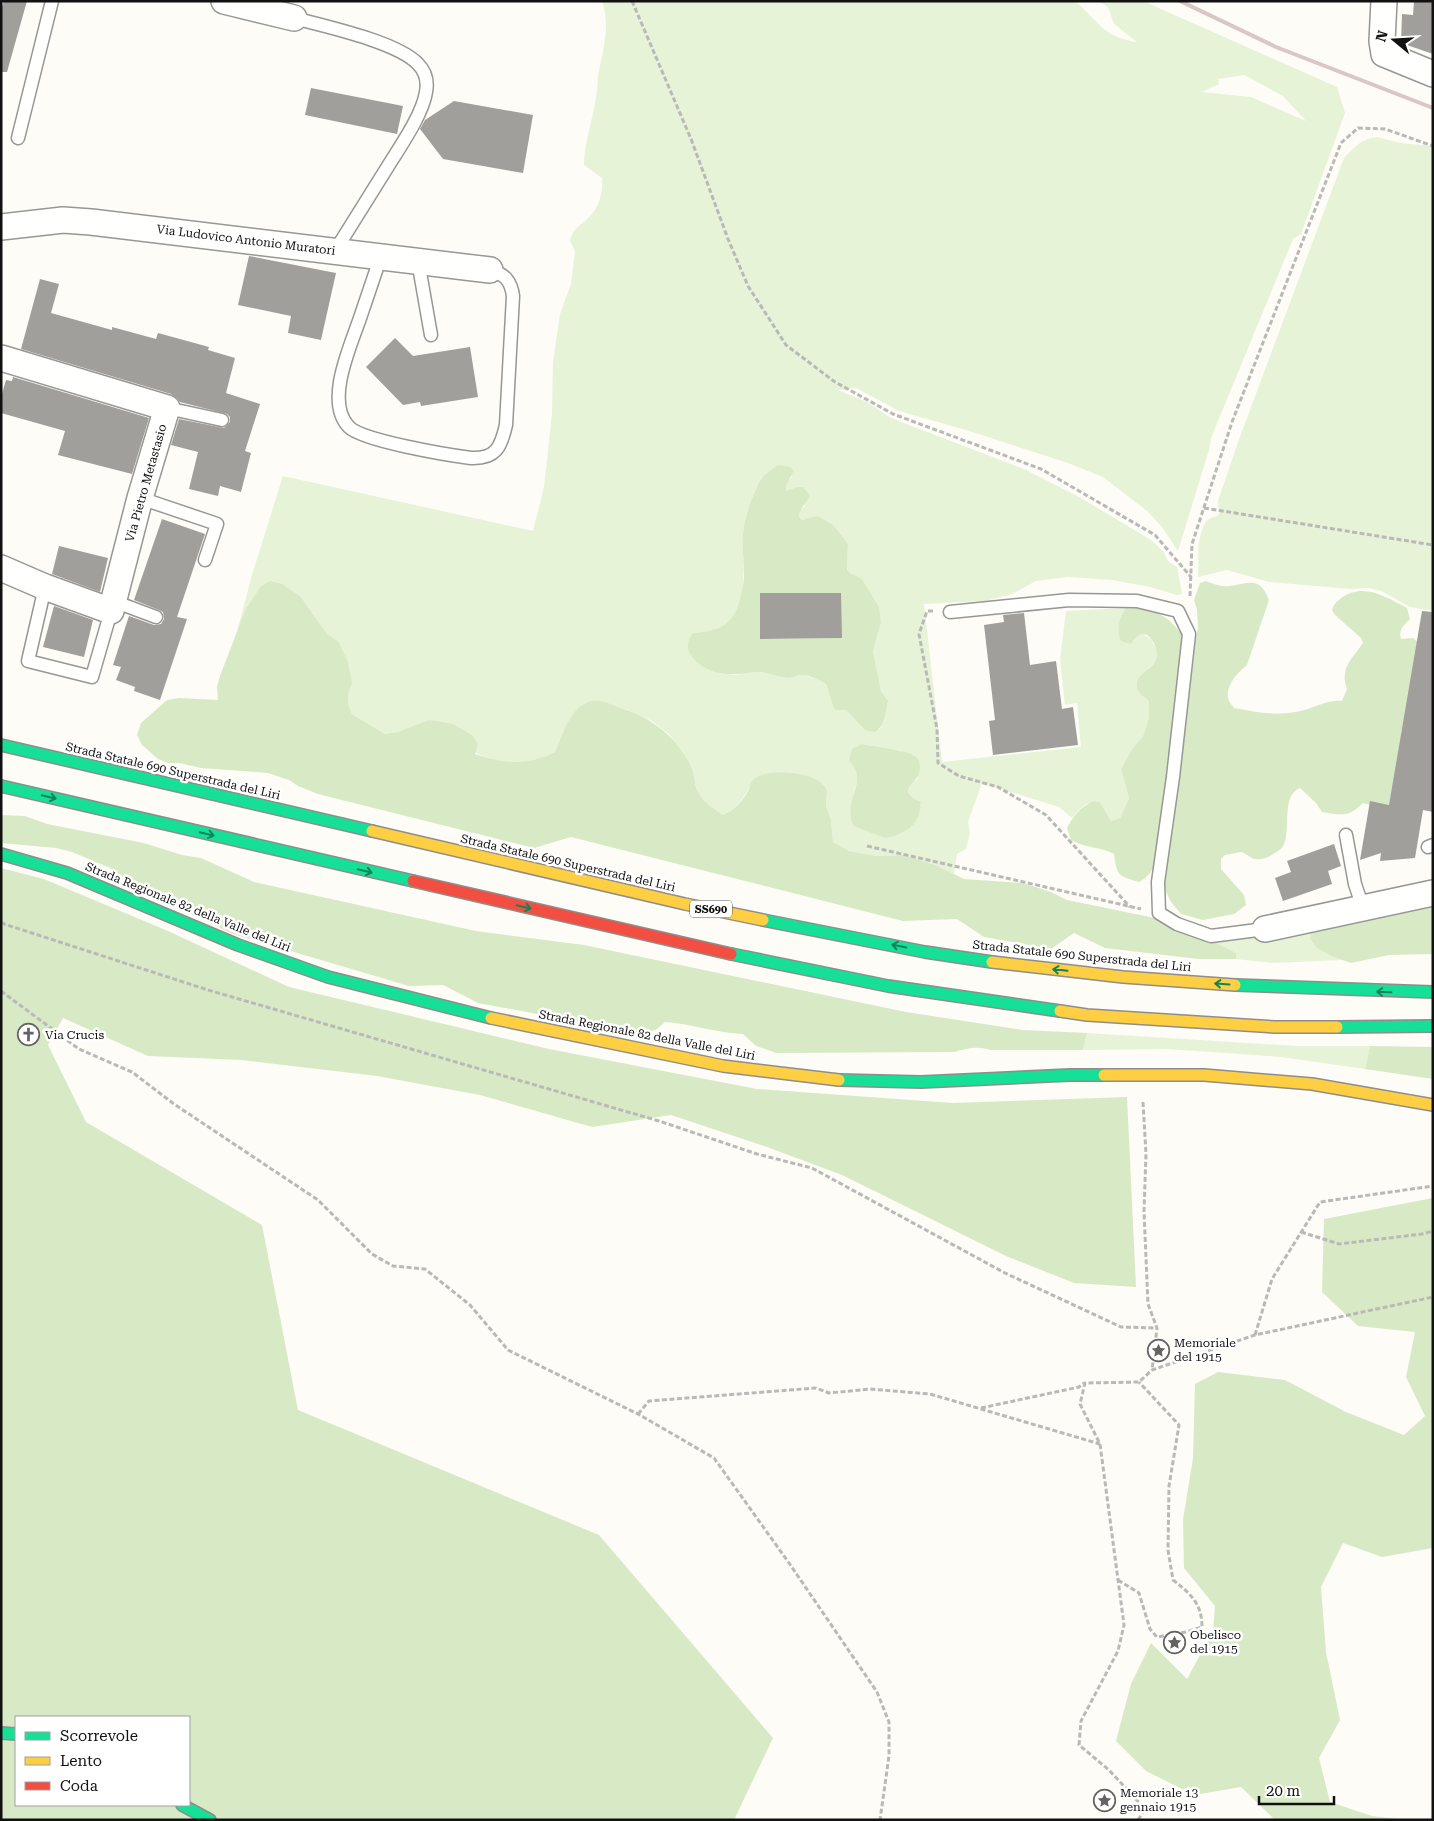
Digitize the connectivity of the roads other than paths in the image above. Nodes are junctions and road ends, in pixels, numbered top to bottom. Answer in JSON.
{"nodes":[{"id":1,"x":52,"y":1,"type":"edge"},
{"id":2,"x":224,"y":1,"type":"edge"},
{"id":3,"x":1384,"y":1,"type":"edge"},
{"id":4,"x":294,"y":18,"type":"joint"},
{"id":5,"x":1433,"y":74,"type":"edge"},
{"id":6,"x":18,"y":138,"type":"dead end"},
{"id":7,"x":1,"y":227,"type":"edge"},
{"id":8,"x":335,"y":251,"type":"junction"},
{"id":9,"x":382,"y":256,"type":"junction"},
{"id":10,"x":418,"y":261,"type":"junction"},
{"id":11,"x":490,"y":270,"type":"joint"},
{"id":12,"x":431,"y":335,"type":"dead end"},
{"id":13,"x":1,"y":358,"type":"edge"},
{"id":14,"x":167,"y":408,"type":"junction"},
{"id":15,"x":222,"y":420,"type":"dead end"},
{"id":16,"x":140,"y":498,"type":"junction"},
{"id":17,"x":205,"y":560,"type":"dead end"},
{"id":18,"x":1,"y":568,"type":"edge"},
{"id":19,"x":45,"y":587,"type":"junction"},
{"id":20,"x":112,"y":606,"type":"junction"},
{"id":21,"x":950,"y":612,"type":"road end"},
{"id":22,"x":156,"y":617,"type":"dead end"},
{"id":23,"x":1,"y":745,"type":"edge"},
{"id":24,"x":1,"y":786,"type":"edge"},
{"id":25,"x":1346,"y":835,"type":"dead end"},
{"id":26,"x":1,"y":854,"type":"edge"},
{"id":27,"x":1433,"y":893,"type":"edge"},
{"id":28,"x":1363,"y":908,"type":"junction"},
{"id":29,"x":1265,"y":929,"type":"joint"},
{"id":30,"x":1433,"y":992,"type":"edge"},
{"id":31,"x":1433,"y":1026,"type":"edge"},
{"id":32,"x":1433,"y":1104,"type":"edge"},
{"id":33,"x":1,"y":1732,"type":"edge"},
{"id":34,"x":15,"y":1734,"type":"edge"},
{"id":35,"x":184,"y":1806,"type":"edge"},
{"id":36,"x":210,"y":1820,"type":"edge"}],
"edges":[{"from":1,"to":6,"type":"lane"},
{"from":2,"to":4,"type":"street"},
{"from":3,"to":5,"type":"street"},
{"from":4,"to":8,"type":"lane"},
{"from":7,"to":8,"type":"street","name":"Via Ludovico Antonio Muratori"},
{"from":8,"to":9,"type":"street","name":"Via Ludovico Antonio Muratori"},
{"from":9,"to":10,"type":"street","name":"Via Ludovico Antonio Muratori"},
{"from":9,"to":11,"type":"lane"},
{"from":10,"to":11,"type":"street","name":"Via Ludovico Antonio Muratori"},
{"from":10,"to":12,"type":"lane"},
{"from":13,"to":14,"type":"street","name":"Via Pietro Metastasio"},
{"from":14,"to":15,"type":"lane"},
{"from":14,"to":16,"type":"street","name":"Via Pietro Metastasio"},
{"from":16,"to":17,"type":"lane"},
{"from":16,"to":20,"type":"street","name":"Via Pietro Metastasio"},
{"from":18,"to":19,"type":"street"},
{"from":19,"to":20,"type":"street"},
{"from":19,"to":20,"type":"lane"},
{"from":20,"to":22,"type":"lane"},
{"from":21,"to":29,"type":"lane"},
{"from":30,"to":23,"type":"main road","name":"Strada Statale 690 Superstrada del Liri","number":"SS690","one_way":true},
{"from":24,"to":31,"type":"main road","one_way":true},
{"from":25,"to":28,"type":"lane"},
{"from":26,"to":32,"type":"main road","name":"Strada Regionale 82 della Valle del Liri"},
{"from":27,"to":28,"type":"street"},
{"from":28,"to":29,"type":"street"},
{"from":33,"to":34,"type":"main road"},
{"from":35,"to":36,"type":"main road"}]}
